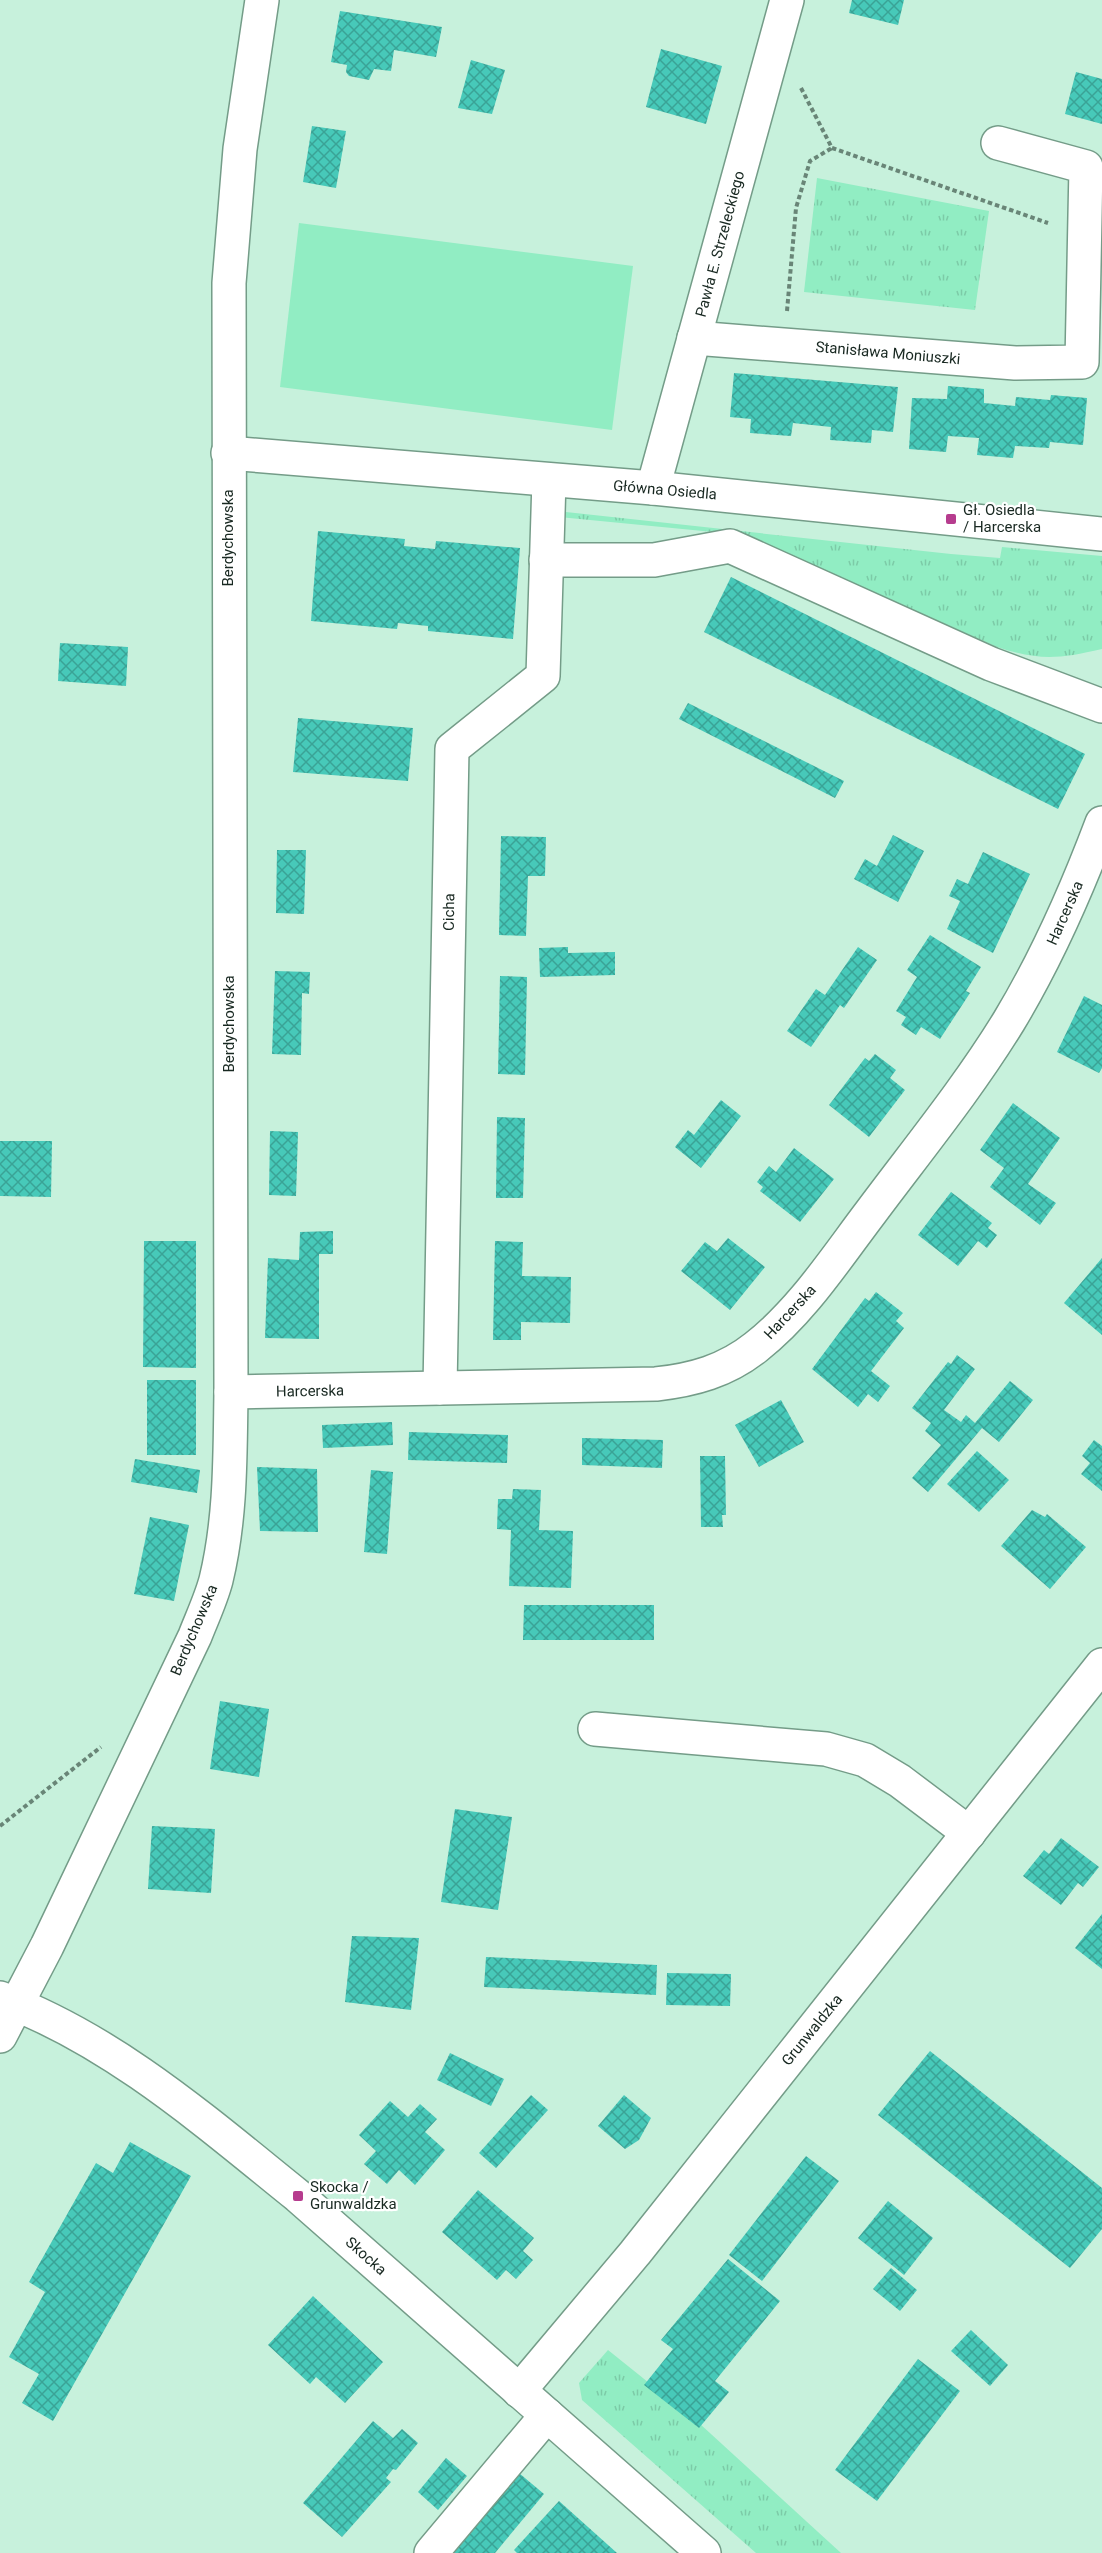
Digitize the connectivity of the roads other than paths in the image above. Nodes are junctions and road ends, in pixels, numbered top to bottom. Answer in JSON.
{"nodes":[{"id":1,"x":262,"y":0,"type":"edge"},
{"id":2,"x":787,"y":0,"type":"edge"},
{"id":3,"x":999,"y":143,"type":"dead end"},
{"id":4,"x":694,"y":338,"type":"junction"},
{"id":5,"x":228,"y":453,"type":"junction"},
{"id":6,"x":549,"y":480,"type":"junction"},
{"id":7,"x":652,"y":488,"type":"junction"},
{"id":8,"x":1102,"y":534,"type":"edge"},
{"id":9,"x":546,"y":560,"type":"junction"},
{"id":10,"x":1102,"y":706,"type":"edge"},
{"id":11,"x":1102,"y":823,"type":"edge"},
{"id":12,"x":440,"y":1388,"type":"junction"},
{"id":13,"x":231,"y":1392,"type":"junction"},
{"id":14,"x":1102,"y":1665,"type":"edge"},
{"id":15,"x":595,"y":1729,"type":"dead end"},
{"id":16,"x":969,"y":1833,"type":"junction"},
{"id":17,"x":9,"y":2001,"type":"edge"},
{"id":18,"x":0,"y":2036,"type":"edge"},
{"id":19,"x":519,"y":2391,"type":"junction"},
{"id":20,"x":547,"y":2415,"type":"junction"},
{"id":21,"x":431,"y":2553,"type":"edge"},
{"id":22,"x":704,"y":2553,"type":"edge"}],
"edges":[{"from":1,"to":5,"type":"street","name":"Berdychowska"},
{"from":2,"to":4,"type":"street","name":"Pawła E. Strzeleckiego"},
{"from":3,"to":4,"type":"street","name":"Stanisława Moniuszki"},
{"from":4,"to":7,"type":"street","name":"Pawła E. Strzeleckiego"},
{"from":5,"to":6,"type":"street","name":"Główna Osiedla"},
{"from":5,"to":13,"type":"street","name":"Berdychowska"},
{"from":6,"to":7,"type":"street","name":"Główna Osiedla"},
{"from":6,"to":9,"type":"street","name":"Cicha"},
{"from":7,"to":8,"type":"street","name":"Główna Osiedla"},
{"from":9,"to":10,"type":"street"},
{"from":9,"to":12,"type":"street","name":"Cicha"},
{"from":11,"to":12,"type":"street","name":"Harcerska"},
{"from":12,"to":13,"type":"street","name":"Harcerska"},
{"from":13,"to":17,"type":"street","name":"Berdychowska"},
{"from":14,"to":16,"type":"street","name":"Grunwaldzka"},
{"from":15,"to":16,"type":"street"},
{"from":16,"to":19,"type":"street","name":"Grunwaldzka"},
{"from":17,"to":18,"type":"street","name":"Berdychowska"},
{"from":17,"to":19,"type":"street","name":"Skocka"},
{"from":19,"to":20,"type":"street","name":"Skocka"},
{"from":20,"to":21,"type":"street"},
{"from":20,"to":22,"type":"street","name":"Skocka"}]}
